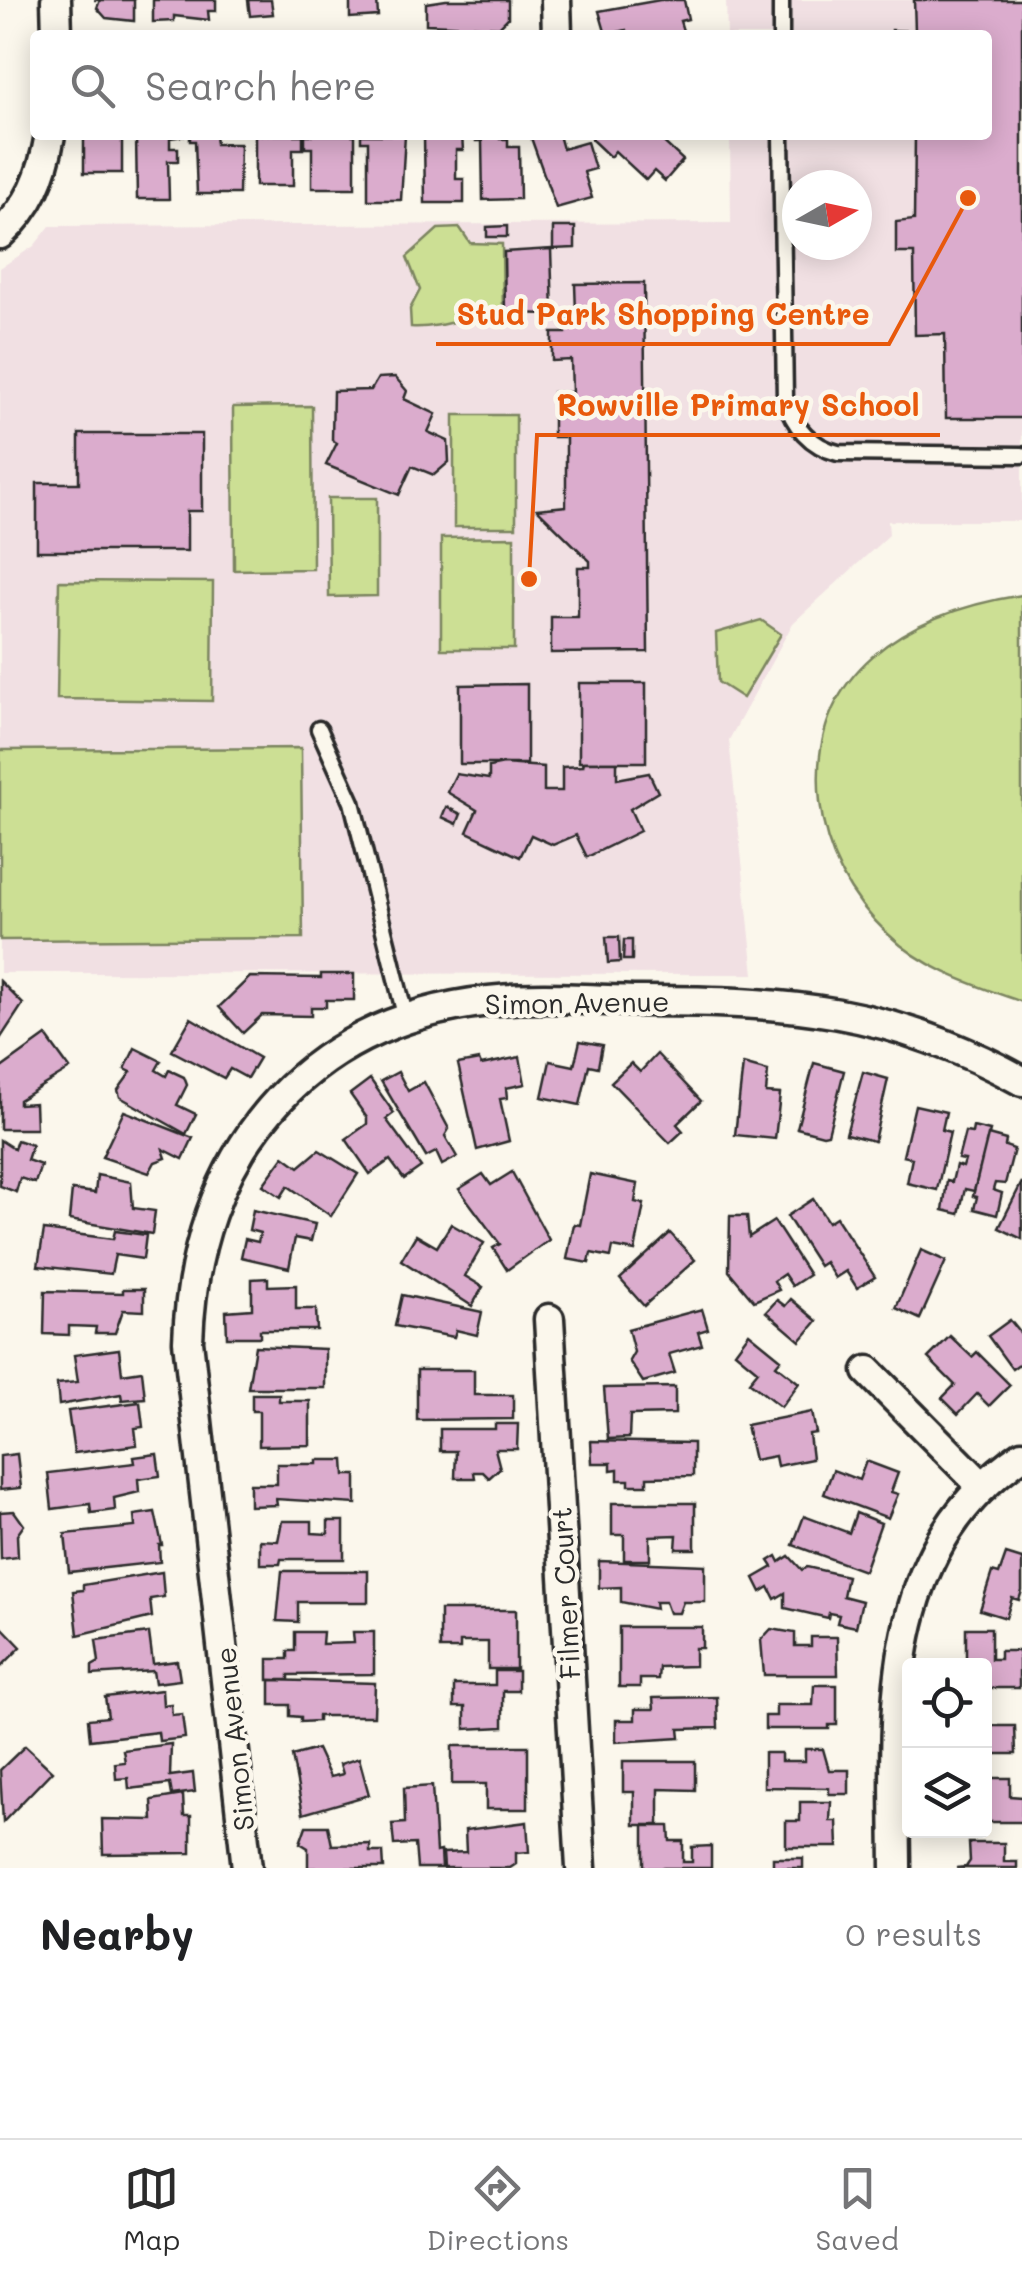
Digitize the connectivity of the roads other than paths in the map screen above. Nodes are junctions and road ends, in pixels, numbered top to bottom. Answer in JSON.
{"nodes":[{"id":1,"x":56,"y":0,"type":"edge"},
{"id":2,"x":556,"y":0,"type":"edge"},
{"id":3,"x":781,"y":0,"type":"edge"},
{"id":4,"x":57,"y":30,"type":"edge"},
{"id":5,"x":557,"y":30,"type":"edge"},
{"id":6,"x":781,"y":30,"type":"edge"},
{"id":7,"x":49,"y":140,"type":"edge"},
{"id":8,"x":781,"y":140,"type":"edge"},
{"id":9,"x":0,"y":234,"type":"edge"},
{"id":10,"x":1022,"y":454,"type":"edge"},
{"id":11,"x":319,"y":729,"type":"dead end"},
{"id":12,"x":406,"y":1019,"type":"junction"},
{"id":13,"x":1022,"y":1081,"type":"edge"},
{"id":14,"x":550,"y":1319,"type":"dead end"},
{"id":15,"x":868,"y":1371,"type":"dead end"},
{"id":16,"x":1022,"y":1455,"type":"edge"},
{"id":17,"x":983,"y":1487,"type":"junction"},
{"id":18,"x":246,"y":1868,"type":"edge"},
{"id":19,"x":580,"y":1868,"type":"edge"},
{"id":20,"x":896,"y":1868,"type":"edge"}],
"edges":[{"from":1,"to":4,"type":"street"},
{"from":2,"to":5,"type":"street"},
{"from":3,"to":6,"type":"lane"},
{"from":7,"to":9,"type":"street"},
{"from":8,"to":10,"type":"lane"},
{"from":11,"to":12,"type":"lane"},
{"from":12,"to":13,"type":"street","name":"Simon Avenue"},
{"from":12,"to":18,"type":"street","name":"Simon Avenue"},
{"from":14,"to":19,"type":"street","name":"Filmer Court"},
{"from":15,"to":17,"type":"street"},
{"from":16,"to":17,"type":"street"},
{"from":17,"to":20,"type":"street"}]}
